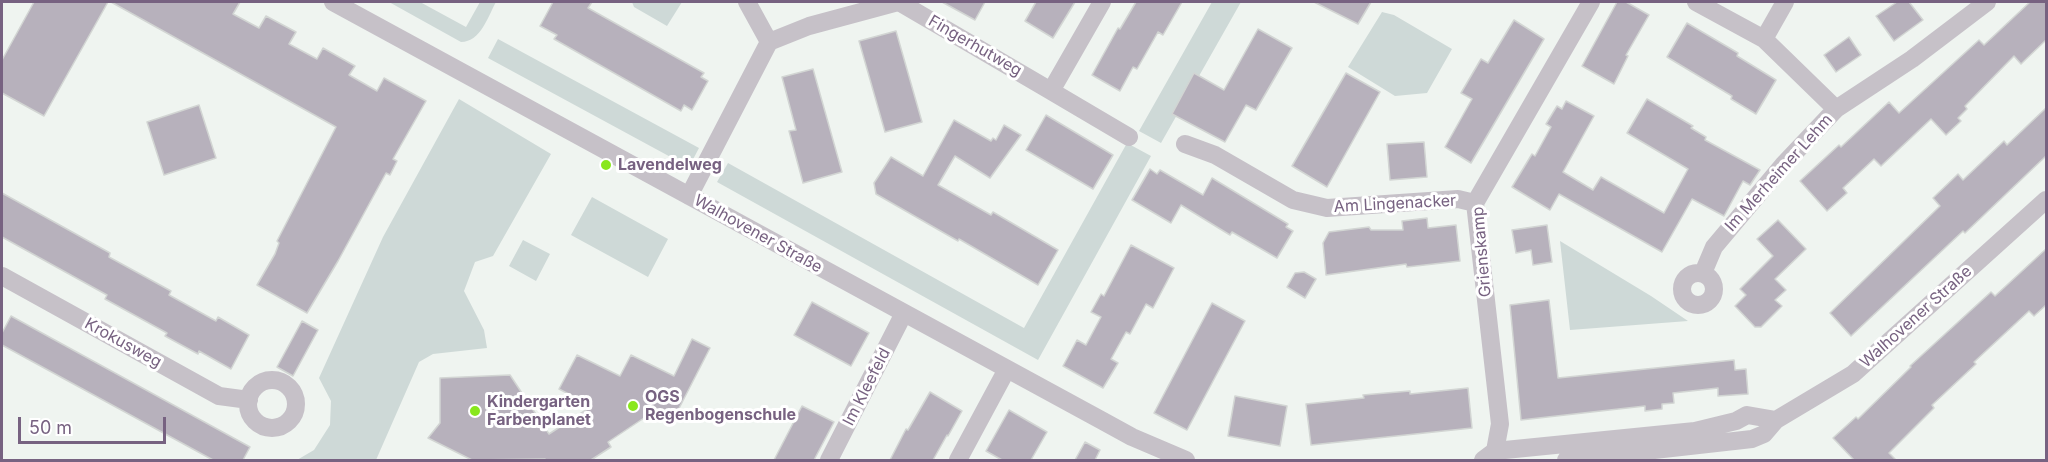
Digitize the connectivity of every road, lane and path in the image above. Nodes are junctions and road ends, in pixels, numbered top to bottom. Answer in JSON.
{"nodes":[{"id":1,"x":333,"y":2,"type":"edge"},
{"id":2,"x":747,"y":2,"type":"edge"},
{"id":3,"x":898,"y":2,"type":"edge"},
{"id":4,"x":1102,"y":2,"type":"edge"},
{"id":5,"x":1591,"y":2,"type":"edge"},
{"id":6,"x":1696,"y":2,"type":"edge"},
{"id":7,"x":1785,"y":2,"type":"edge"},
{"id":8,"x":1987,"y":2,"type":"edge"},
{"id":9,"x":1764,"y":39,"type":"junction"},
{"id":10,"x":769,"y":42,"type":"junction"},
{"id":11,"x":1051,"y":91,"type":"junction"},
{"id":12,"x":1836,"y":109,"type":"junction"},
{"id":13,"x":1129,"y":137,"type":"dead end"},
{"id":14,"x":1185,"y":144,"type":"dead end"},
{"id":15,"x":689,"y":196,"type":"junction"},
{"id":16,"x":2046,"y":200,"type":"edge"},
{"id":17,"x":1475,"y":203,"type":"junction"},
{"id":18,"x":1703,"y":273,"type":"dead end"},
{"id":19,"x":2,"y":276,"type":"edge"},
{"id":20,"x":904,"y":313,"type":"junction"},
{"id":21,"x":1007,"y":369,"type":"junction"},
{"id":22,"x":249,"y":400,"type":"dead end"},
{"id":23,"x":1776,"y":420,"type":"junction"},
{"id":24,"x":1502,"y":455,"type":"edge"},
{"id":25,"x":829,"y":460,"type":"edge"},
{"id":26,"x":958,"y":460,"type":"edge"},
{"id":27,"x":1186,"y":460,"type":"edge"},
{"id":28,"x":1566,"y":460,"type":"edge"}],
"edges":[{"from":1,"to":15,"type":"street","name":"Walhovener Straße"},
{"from":2,"to":10,"type":"street"},
{"from":3,"to":10,"type":"street","name":"Fingerhutweg"},
{"from":3,"to":11,"type":"street","name":"Fingerhutweg"},
{"from":4,"to":11,"type":"street"},
{"from":5,"to":17,"type":"street","name":"Grienskamp"},
{"from":6,"to":9,"type":"street"},
{"from":7,"to":9,"type":"street"},
{"from":8,"to":12,"type":"street","name":"Im Merheimer Lehm"},
{"from":9,"to":12,"type":"street"},
{"from":10,"to":15,"type":"street"},
{"from":11,"to":13,"type":"street","name":"Fingerhutweg"},
{"from":12,"to":18,"type":"street","name":"Im Merheimer Lehm"},
{"from":14,"to":17,"type":"street","name":"Am Lingenacker"},
{"from":15,"to":20,"type":"street","name":"Walhovener Straße"},
{"from":16,"to":23,"type":"street","name":"Walhovener Straße"},
{"from":17,"to":24,"type":"street","name":"Grienskamp"},
{"from":19,"to":22,"type":"street","name":"Krokusweg"},
{"from":20,"to":21,"type":"street","name":"Walhovener Straße"},
{"from":20,"to":25,"type":"street","name":"Im Kleefeld"},
{"from":21,"to":26,"type":"street"},
{"from":21,"to":27,"type":"street","name":"Walhovener Straße"},
{"from":23,"to":24,"type":"street"},
{"from":23,"to":28,"type":"street","name":"Walhovener Straße"}]}
